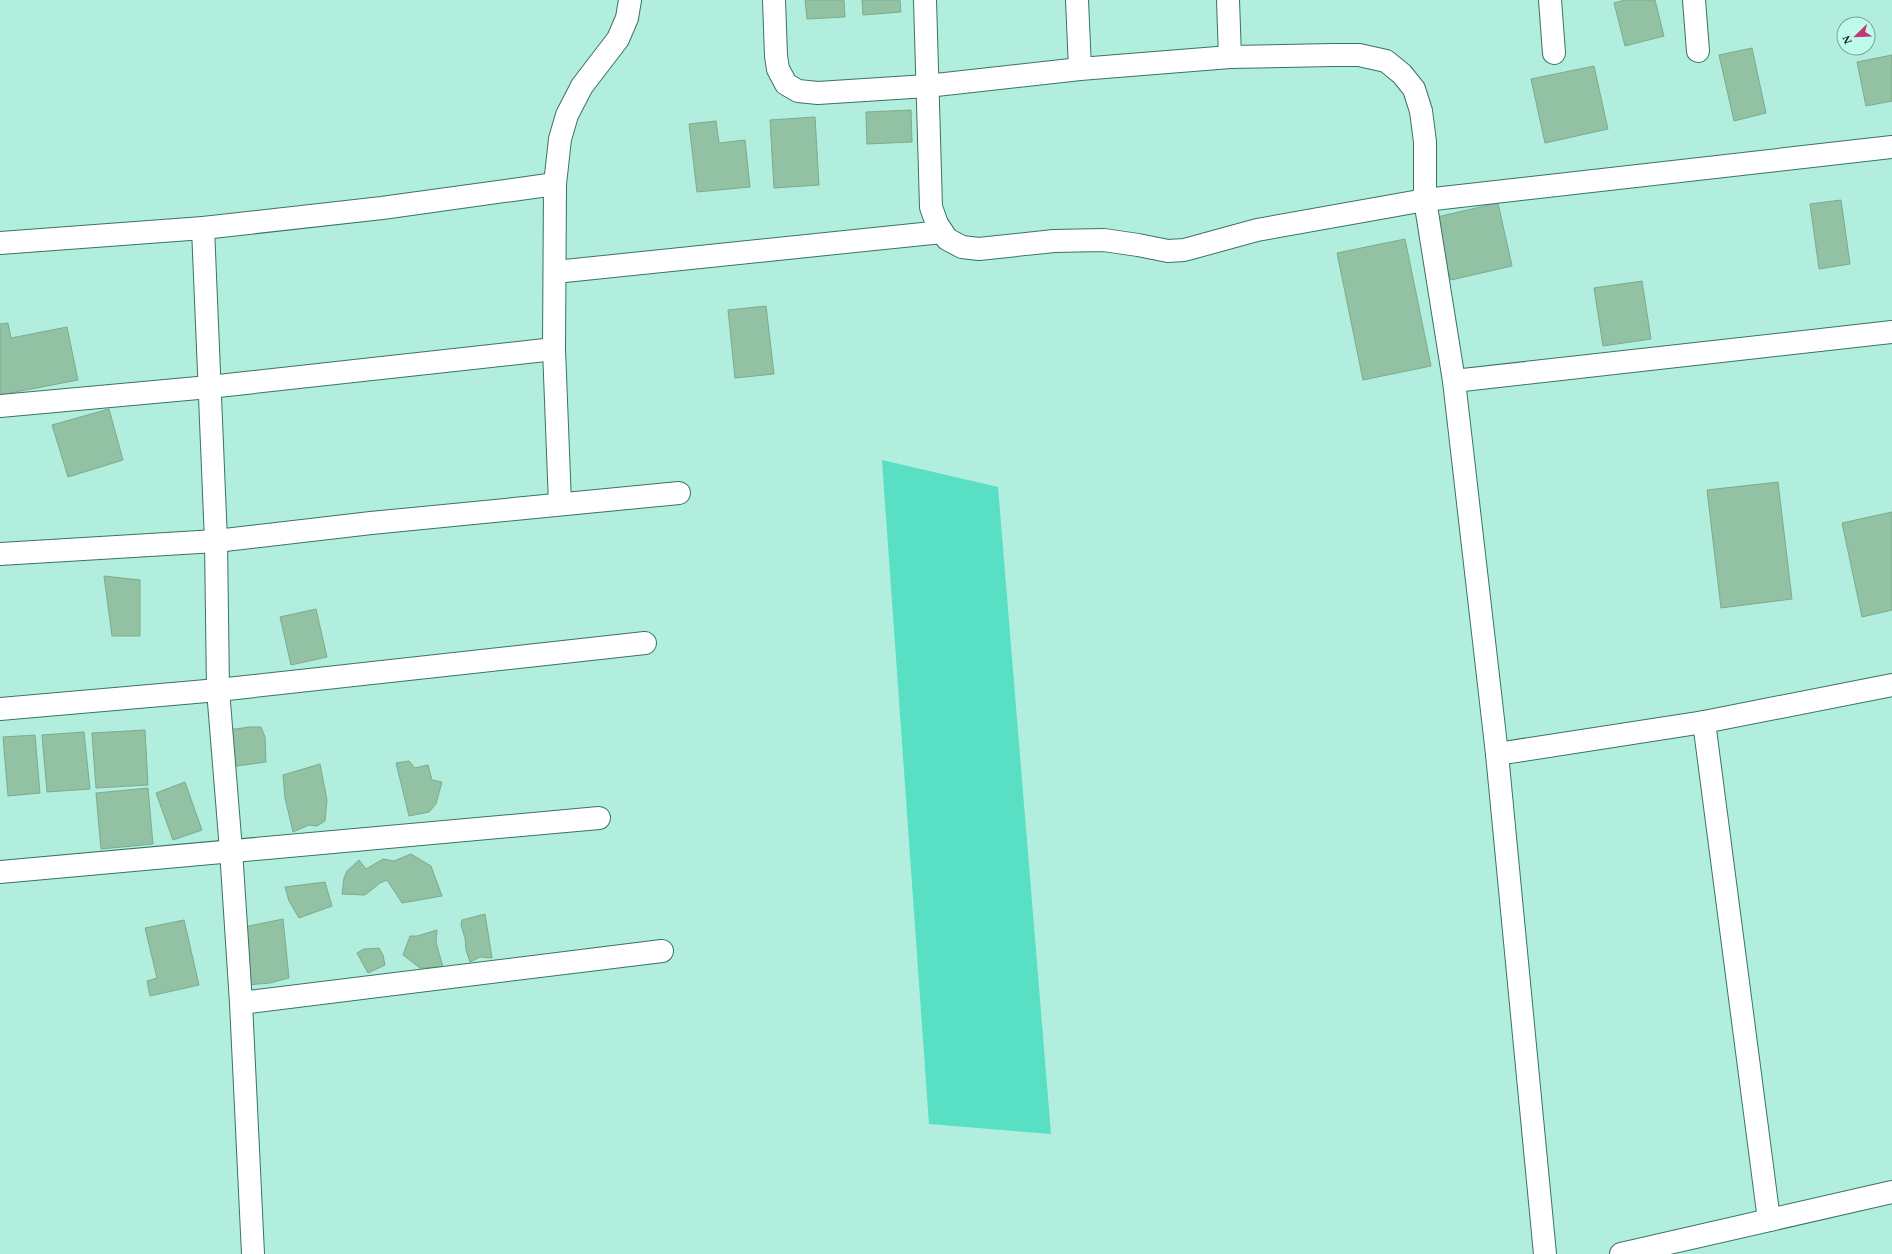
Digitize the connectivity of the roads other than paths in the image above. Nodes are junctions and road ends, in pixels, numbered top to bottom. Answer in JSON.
{"nodes":[{"id":1,"x":630,"y":0,"type":"edge"},
{"id":2,"x":774,"y":0,"type":"edge"},
{"id":3,"x":925,"y":0,"type":"edge"},
{"id":4,"x":1077,"y":0,"type":"edge"},
{"id":5,"x":1228,"y":0,"type":"edge"},
{"id":6,"x":1550,"y":0,"type":"edge"},
{"id":7,"x":1694,"y":0,"type":"edge"},
{"id":8,"x":1698,"y":51,"type":"dead end"},
{"id":9,"x":1554,"y":53,"type":"dead end"},
{"id":10,"x":1230,"y":57,"type":"junction"},
{"id":11,"x":1080,"y":70,"type":"junction"},
{"id":12,"x":927,"y":86,"type":"junction"},
{"id":13,"x":1892,"y":147,"type":"edge"},
{"id":14,"x":555,"y":184,"type":"junction"},
{"id":15,"x":1425,"y":200,"type":"junction"},
{"id":16,"x":203,"y":228,"type":"junction"},
{"id":17,"x":942,"y":232,"type":"junction"},
{"id":18,"x":0,"y":243,"type":"edge"},
{"id":19,"x":555,"y":272,"type":"junction"},
{"id":20,"x":1892,"y":332,"type":"edge"},
{"id":21,"x":554,"y":349,"type":"junction"},
{"id":22,"x":1454,"y":381,"type":"junction"},
{"id":23,"x":209,"y":387,"type":"junction"},
{"id":24,"x":0,"y":406,"type":"edge"},
{"id":25,"x":679,"y":493,"type":"dead end"},
{"id":26,"x":560,"y":504,"type":"junction"},
{"id":27,"x":216,"y":540,"type":"junction"},
{"id":28,"x":0,"y":554,"type":"edge"},
{"id":29,"x":645,"y":644,"type":"dead end"},
{"id":30,"x":1892,"y":685,"type":"edge"},
{"id":31,"x":218,"y":690,"type":"junction"},
{"id":32,"x":0,"y":709,"type":"edge"},
{"id":33,"x":1704,"y":722,"type":"junction"},
{"id":34,"x":1497,"y":754,"type":"junction"},
{"id":35,"x":600,"y":818,"type":"dead end"},
{"id":36,"x":231,"y":850,"type":"junction"},
{"id":37,"x":0,"y":872,"type":"edge"},
{"id":38,"x":662,"y":951,"type":"dead end"},
{"id":39,"x":241,"y":1004,"type":"junction"},
{"id":40,"x":1892,"y":1192,"type":"edge"},
{"id":41,"x":1769,"y":1220,"type":"junction"},
{"id":42,"x":253,"y":1254,"type":"edge"},
{"id":43,"x":1545,"y":1254,"type":"edge"},
{"id":44,"x":1621,"y":1254,"type":"edge"}],
"edges":[{"from":1,"to":14,"type":"street"},
{"from":2,"to":12,"type":"street"},
{"from":3,"to":12,"type":"street"},
{"from":4,"to":11,"type":"street"},
{"from":5,"to":10,"type":"street"},
{"from":6,"to":9,"type":"street"},
{"from":7,"to":8,"type":"street"},
{"from":10,"to":11,"type":"street"},
{"from":10,"to":15,"type":"street"},
{"from":11,"to":12,"type":"street"},
{"from":12,"to":17,"type":"street"},
{"from":13,"to":15,"type":"street"},
{"from":14,"to":16,"type":"street"},
{"from":14,"to":19,"type":"street"},
{"from":15,"to":17,"type":"street"},
{"from":15,"to":22,"type":"street"},
{"from":16,"to":18,"type":"street"},
{"from":16,"to":23,"type":"street"},
{"from":17,"to":19,"type":"street"},
{"from":19,"to":21,"type":"street"},
{"from":20,"to":22,"type":"street"},
{"from":21,"to":23,"type":"street"},
{"from":21,"to":26,"type":"street"},
{"from":22,"to":34,"type":"street"},
{"from":23,"to":24,"type":"street"},
{"from":23,"to":27,"type":"street"},
{"from":25,"to":26,"type":"street"},
{"from":26,"to":27,"type":"street"},
{"from":27,"to":28,"type":"street"},
{"from":27,"to":31,"type":"street"},
{"from":29,"to":31,"type":"street"},
{"from":30,"to":33,"type":"street"},
{"from":31,"to":32,"type":"street"},
{"from":31,"to":36,"type":"street"},
{"from":33,"to":34,"type":"street"},
{"from":33,"to":41,"type":"street"},
{"from":34,"to":43,"type":"street"},
{"from":35,"to":36,"type":"street"},
{"from":36,"to":37,"type":"street"},
{"from":36,"to":39,"type":"street"},
{"from":38,"to":39,"type":"street"},
{"from":39,"to":42,"type":"street"},
{"from":40,"to":41,"type":"street"},
{"from":41,"to":44,"type":"street"}]}
